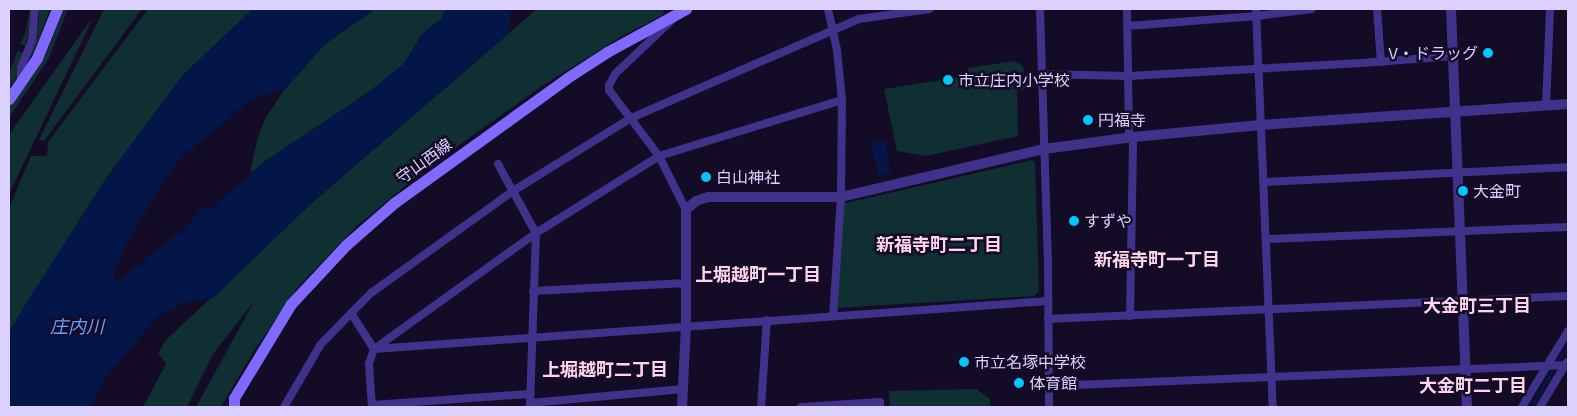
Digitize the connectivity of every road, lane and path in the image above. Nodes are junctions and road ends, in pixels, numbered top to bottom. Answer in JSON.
{"nodes":[{"id":1,"x":36,"y":9,"type":"edge"},
{"id":2,"x":58,"y":9,"type":"edge"},
{"id":3,"x":828,"y":9,"type":"edge"},
{"id":4,"x":929,"y":9,"type":"edge"},
{"id":5,"x":1040,"y":9,"type":"edge"},
{"id":6,"x":1127,"y":9,"type":"edge"},
{"id":7,"x":1312,"y":9,"type":"edge"},
{"id":8,"x":1377,"y":9,"type":"edge"},
{"id":9,"x":1451,"y":9,"type":"edge"},
{"id":10,"x":1550,"y":9,"type":"edge"},
{"id":11,"x":684,"y":10,"type":"edge"},
{"id":12,"x":1257,"y":12,"type":"edge"},
{"id":13,"x":1128,"y":26,"type":"junction"},
{"id":14,"x":833,"y":30,"type":"junction"},
{"id":15,"x":1453,"y":56,"type":"junction"},
{"id":16,"x":1381,"y":62,"type":"junction"},
{"id":17,"x":1258,"y":68,"type":"junction"},
{"id":18,"x":1042,"y":74,"type":"junction"},
{"id":19,"x":1128,"y":76,"type":"junction"},
{"id":20,"x":21,"y":80,"type":"junction"},
{"id":21,"x":9,"y":99,"type":"edge"},
{"id":22,"x":842,"y":100,"type":"junction"},
{"id":23,"x":1568,"y":104,"type":"edge"},
{"id":24,"x":1546,"y":106,"type":"junction"},
{"id":25,"x":1454,"y":111,"type":"junction"},
{"id":26,"x":630,"y":118,"type":"junction"},
{"id":27,"x":1260,"y":125,"type":"junction"},
{"id":28,"x":1131,"y":138,"type":"junction"},
{"id":29,"x":1044,"y":148,"type":"junction"},
{"id":30,"x":658,"y":156,"type":"junction"},
{"id":31,"x":498,"y":164,"type":"dead end"},
{"id":32,"x":1568,"y":167,"type":"edge"},
{"id":33,"x":1456,"y":172,"type":"junction"},
{"id":34,"x":1265,"y":182,"type":"junction"},
{"id":35,"x":513,"y":191,"type":"junction"},
{"id":36,"x":841,"y":197,"type":"junction"},
{"id":37,"x":686,"y":210,"type":"junction"},
{"id":38,"x":1568,"y":227,"type":"edge"},
{"id":39,"x":1459,"y":232,"type":"junction"},
{"id":40,"x":536,"y":234,"type":"junction"},
{"id":41,"x":1267,"y":240,"type":"junction"},
{"id":42,"x":686,"y":283,"type":"junction"},
{"id":43,"x":533,"y":291,"type":"junction"},
{"id":44,"x":1568,"y":296,"type":"edge"},
{"id":45,"x":1048,"y":301,"type":"junction"},
{"id":46,"x":1462,"y":302,"type":"junction"},
{"id":47,"x":1269,"y":309,"type":"junction"},
{"id":48,"x":351,"y":313,"type":"junction"},
{"id":49,"x":833,"y":316,"type":"junction"},
{"id":50,"x":1130,"y":316,"type":"junction"},
{"id":51,"x":1048,"y":319,"type":"junction"},
{"id":52,"x":767,"y":320,"type":"junction"},
{"id":53,"x":686,"y":326,"type":"junction"},
{"id":54,"x":1568,"y":331,"type":"edge"},
{"id":55,"x":531,"y":338,"type":"junction"},
{"id":56,"x":374,"y":349,"type":"junction"},
{"id":57,"x":1567,"y":363,"type":"edge"},
{"id":58,"x":1548,"y":367,"type":"junction"},
{"id":59,"x":1465,"y":370,"type":"junction"},
{"id":60,"x":1272,"y":378,"type":"junction"},
{"id":61,"x":1049,"y":386,"type":"junction"},
{"id":62,"x":683,"y":389,"type":"junction"},
{"id":63,"x":530,"y":394,"type":"junction"},
{"id":64,"x":232,"y":404,"type":"edge"},
{"id":65,"x":530,"y":405,"type":"edge"},
{"id":66,"x":372,"y":406,"type":"edge"},
{"id":67,"x":284,"y":407,"type":"edge"},
{"id":68,"x":682,"y":407,"type":"edge"},
{"id":69,"x":761,"y":407,"type":"edge"},
{"id":70,"x":801,"y":407,"type":"edge"},
{"id":71,"x":880,"y":407,"type":"edge"},
{"id":72,"x":1049,"y":407,"type":"edge"},
{"id":73,"x":1273,"y":407,"type":"edge"},
{"id":74,"x":1467,"y":407,"type":"edge"},
{"id":75,"x":1522,"y":407,"type":"edge"},
{"id":76,"x":1540,"y":407,"type":"edge"}],
"edges":[{"from":1,"to":20,"type":"street"},
{"from":2,"to":20,"type":"main road"},
{"from":3,"to":14,"type":"street"},
{"from":4,"to":14,"type":"street"},
{"from":5,"to":18,"type":"street"},
{"from":6,"to":13,"type":"street"},
{"from":7,"to":12,"type":"street"},
{"from":8,"to":16,"type":"street"},
{"from":9,"to":15,"type":"street"},
{"from":10,"to":24,"type":"street"},
{"from":11,"to":26,"type":"street"},
{"from":11,"to":64,"type":"main road","name":"守山西線"},
{"from":12,"to":13,"type":"street"},
{"from":12,"to":17,"type":"street"},
{"from":13,"to":19,"type":"street"},
{"from":14,"to":22,"type":"street"},
{"from":14,"to":26,"type":"street"},
{"from":15,"to":16,"type":"street"},
{"from":15,"to":25,"type":"street"},
{"from":16,"to":17,"type":"street"},
{"from":17,"to":19,"type":"street"},
{"from":17,"to":27,"type":"street"},
{"from":18,"to":19,"type":"street"},
{"from":18,"to":29,"type":"street"},
{"from":19,"to":28,"type":"street"},
{"from":20,"to":21,"type":"main road"},
{"from":22,"to":30,"type":"street"},
{"from":22,"to":36,"type":"street"},
{"from":23,"to":24,"type":"street"},
{"from":24,"to":25,"type":"street"},
{"from":25,"to":27,"type":"street"},
{"from":25,"to":33,"type":"street"},
{"from":26,"to":30,"type":"street"},
{"from":26,"to":35,"type":"street"},
{"from":27,"to":28,"type":"street"},
{"from":27,"to":34,"type":"street"},
{"from":28,"to":29,"type":"street"},
{"from":28,"to":50,"type":"street"},
{"from":29,"to":36,"type":"street"},
{"from":29,"to":45,"type":"street"},
{"from":30,"to":37,"type":"street"},
{"from":30,"to":40,"type":"street"},
{"from":31,"to":35,"type":"street"},
{"from":32,"to":33,"type":"street"},
{"from":33,"to":34,"type":"street"},
{"from":33,"to":39,"type":"street"},
{"from":34,"to":41,"type":"street"},
{"from":35,"to":40,"type":"street"},
{"from":35,"to":48,"type":"street"},
{"from":36,"to":37,"type":"street"},
{"from":36,"to":49,"type":"street"},
{"from":37,"to":42,"type":"street"},
{"from":38,"to":39,"type":"street"},
{"from":39,"to":41,"type":"street"},
{"from":39,"to":46,"type":"street"},
{"from":40,"to":43,"type":"street"},
{"from":40,"to":56,"type":"street"},
{"from":41,"to":47,"type":"street"},
{"from":42,"to":43,"type":"street"},
{"from":42,"to":53,"type":"street"},
{"from":43,"to":55,"type":"street"},
{"from":44,"to":46,"type":"street"},
{"from":45,"to":49,"type":"street"},
{"from":45,"to":51,"type":"street"},
{"from":46,"to":47,"type":"street"},
{"from":46,"to":59,"type":"street"},
{"from":47,"to":50,"type":"street"},
{"from":47,"to":60,"type":"street"},
{"from":48,"to":56,"type":"street"},
{"from":48,"to":67,"type":"street"},
{"from":49,"to":52,"type":"street"},
{"from":50,"to":51,"type":"street"},
{"from":51,"to":61,"type":"street"},
{"from":52,"to":53,"type":"street"},
{"from":52,"to":69,"type":"street"},
{"from":53,"to":55,"type":"street"},
{"from":53,"to":62,"type":"street"},
{"from":54,"to":58,"type":"street"},
{"from":55,"to":56,"type":"street"},
{"from":55,"to":63,"type":"street"},
{"from":56,"to":66,"type":"street"},
{"from":57,"to":58,"type":"street"},
{"from":57,"to":76,"type":"street"},
{"from":58,"to":59,"type":"street"},
{"from":58,"to":75,"type":"street"},
{"from":59,"to":60,"type":"street"},
{"from":59,"to":74,"type":"street"},
{"from":60,"to":61,"type":"street"},
{"from":60,"to":73,"type":"street"},
{"from":61,"to":72,"type":"street"},
{"from":62,"to":65,"type":"street"},
{"from":62,"to":68,"type":"street"},
{"from":63,"to":65,"type":"street"},
{"from":63,"to":66,"type":"street"},
{"from":70,"to":71,"type":"street"}]}
